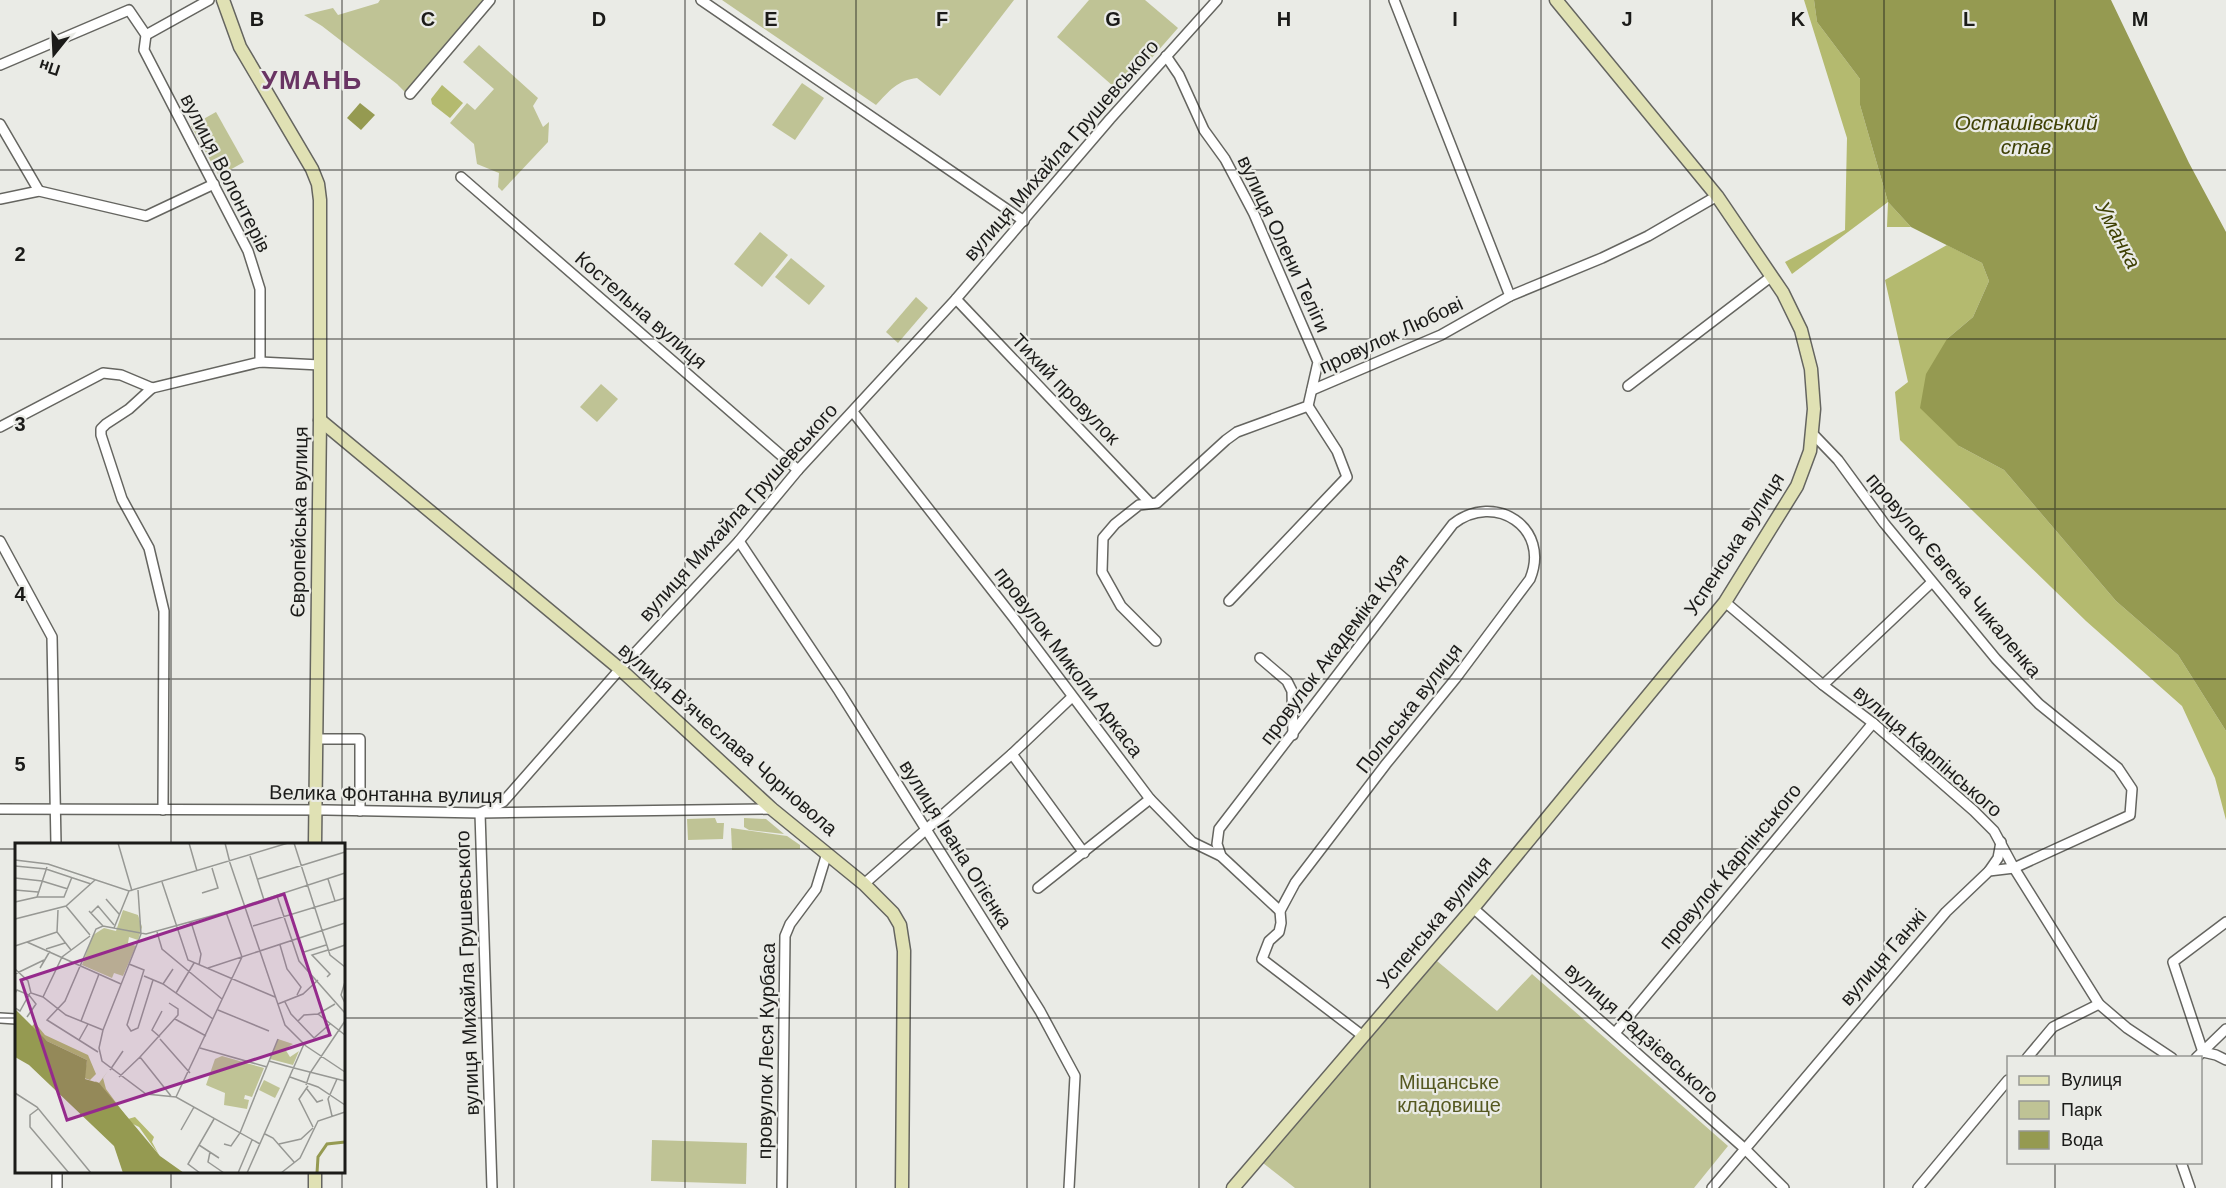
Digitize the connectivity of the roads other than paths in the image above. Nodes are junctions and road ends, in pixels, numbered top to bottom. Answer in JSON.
{"nodes":[{"id":1,"x":209,"y":0,"type":"edge"},
{"id":2,"x":223,"y":0,"type":"edge"},
{"id":3,"x":490,"y":0,"type":"edge"},
{"id":4,"x":701,"y":0,"type":"edge"},
{"id":5,"x":1217,"y":0,"type":"edge"},
{"id":6,"x":1394,"y":0,"type":"edge"},
{"id":7,"x":1556,"y":0,"type":"edge"},
{"id":8,"x":146,"y":35,"type":"junction"},
{"id":9,"x":1166,"y":56,"type":"junction"},
{"id":10,"x":0,"y":65,"type":"edge"},
{"id":11,"x":410,"y":94,"type":"dead end"},
{"id":12,"x":0,"y":124,"type":"edge"},
{"id":13,"x":460,"y":177,"type":"dead end"},
{"id":14,"x":214,"y":184,"type":"junction"},
{"id":15,"x":39,"y":190,"type":"junction"},
{"id":16,"x":1717,"y":196,"type":"junction"},
{"id":17,"x":0,"y":199,"type":"edge"},
{"id":18,"x":1024,"y":221,"type":"junction"},
{"id":19,"x":1772,"y":276,"type":"junction"},
{"id":20,"x":1510,"y":296,"type":"junction"},
{"id":21,"x":956,"y":299,"type":"junction"},
{"id":22,"x":260,"y":362,"type":"junction"},
{"id":23,"x":320,"y":365,"type":"junction"},
{"id":24,"x":1628,"y":386,"type":"dead end"},
{"id":25,"x":152,"y":388,"type":"junction"},
{"id":26,"x":1312,"y":390,"type":"junction"},
{"id":27,"x":1308,"y":406,"type":"junction"},
{"id":28,"x":853,"y":412,"type":"junction"},
{"id":29,"x":320,"y":420,"type":"junction"},
{"id":30,"x":0,"y":427,"type":"edge"},
{"id":31,"x":1813,"y":434,"type":"junction"},
{"id":32,"x":798,"y":470,"type":"junction"},
{"id":33,"x":1150,"y":503,"type":"junction"},
{"id":34,"x":1517,"y":521,"type":"joint"},
{"id":35,"x":0,"y":541,"type":"edge"},
{"id":36,"x":739,"y":541,"type":"junction"},
{"id":37,"x":1932,"y":582,"type":"junction"},
{"id":38,"x":1229,"y":601,"type":"dead end"},
{"id":39,"x":1725,"y":602,"type":"junction"},
{"id":40,"x":1156,"y":641,"type":"dead end"},
{"id":41,"x":1260,"y":658,"type":"dead end"},
{"id":42,"x":620,"y":669,"type":"junction"},
{"id":43,"x":1823,"y":685,"type":"junction"},
{"id":44,"x":1072,"y":697,"type":"junction"},
{"id":45,"x":1873,"y":723,"type":"junction"},
{"id":46,"x":1293,"y":735,"type":"junction"},
{"id":47,"x":316,"y":739,"type":"junction"},
{"id":48,"x":1012,"y":754,"type":"junction"},
{"id":49,"x":1150,"y":799,"type":"junction"},
{"id":50,"x":0,"y":809,"type":"edge"},
{"id":51,"x":55,"y":809,"type":"junction"},
{"id":52,"x":772,"y":809,"type":"junction"},
{"id":53,"x":163,"y":810,"type":"junction"},
{"id":54,"x":315,"y":810,"type":"junction"},
{"id":55,"x":360,"y":811,"type":"junction"},
{"id":56,"x":480,"y":813,"type":"junction"},
{"id":57,"x":927,"y":831,"type":"junction"},
{"id":58,"x":2001,"y":842,"type":"junction"},
{"id":59,"x":56,"y":843,"type":"edge"},
{"id":60,"x":315,"y":843,"type":"edge"},
{"id":61,"x":827,"y":854,"type":"junction"},
{"id":62,"x":1084,"y":854,"type":"junction"},
{"id":63,"x":1221,"y":856,"type":"junction"},
{"id":64,"x":2014,"y":868,"type":"junction"},
{"id":65,"x":1989,"y":871,"type":"junction"},
{"id":66,"x":864,"y":884,"type":"junction"},
{"id":67,"x":1038,"y":888,"type":"dead end"},
{"id":68,"x":1473,"y":908,"type":"junction"},
{"id":69,"x":1280,"y":911,"type":"junction"},
{"id":70,"x":2226,"y":922,"type":"edge"},
{"id":71,"x":2099,"y":1004,"type":"junction"},
{"id":72,"x":0,"y":1018,"type":"edge"},
{"id":73,"x":15,"y":1019,"type":"edge"},
{"id":74,"x":2226,"y":1029,"type":"edge"},
{"id":75,"x":1615,"y":1033,"type":"junction"},
{"id":76,"x":1363,"y":1036,"type":"junction"},
{"id":77,"x":2199,"y":1055,"type":"edge"},
{"id":78,"x":2030,"y":1056,"type":"edge"},
{"id":79,"x":2169,"y":1056,"type":"edge"},
{"id":80,"x":2226,"y":1060,"type":"edge"},
{"id":81,"x":2007,"y":1081,"type":"edge"},
{"id":82,"x":1744,"y":1148,"type":"junction"},
{"id":83,"x":2182,"y":1164,"type":"edge"},
{"id":84,"x":492,"y":1188,"type":"edge"},
{"id":85,"x":782,"y":1188,"type":"edge"},
{"id":86,"x":902,"y":1188,"type":"edge"},
{"id":87,"x":1069,"y":1188,"type":"edge"},
{"id":88,"x":1233,"y":1188,"type":"edge"},
{"id":89,"x":1712,"y":1188,"type":"edge"},
{"id":90,"x":1784,"y":1188,"type":"edge"},
{"id":91,"x":1918,"y":1188,"type":"edge"},
{"id":92,"x":2190,"y":1188,"type":"edge"}],
"edges":[{"from":1,"to":8,"type":"street"},
{"from":2,"to":23,"type":"street","name":"Європейська вулиця"},
{"from":3,"to":11,"type":"street"},
{"from":4,"to":18,"type":"street"},
{"from":5,"to":9,"type":"street","name":"вулиця Михайла Грушевського"},
{"from":6,"to":20,"type":"street"},
{"from":7,"to":16,"type":"street","name":"Успенська вулиця"},
{"from":8,"to":10,"type":"street","name":"вулиця Волонтерів"},
{"from":8,"to":14,"type":"street","name":"вулиця Волонтерів"},
{"from":9,"to":18,"type":"street","name":"вулиця Михайла Грушевського"},
{"from":9,"to":26,"type":"street","name":"вулиця Олени Теліги"},
{"from":12,"to":15,"type":"street"},
{"from":13,"to":32,"type":"street","name":"Костельна вулиця"},
{"from":14,"to":15,"type":"street"},
{"from":14,"to":22,"type":"street","name":"вулиця Волонтерів"},
{"from":15,"to":17,"type":"street"},
{"from":16,"to":19,"type":"street","name":"Успенська вулиця"},
{"from":16,"to":20,"type":"street","name":"провулок Любові"},
{"from":18,"to":21,"type":"street","name":"вулиця Михайла Грушевського"},
{"from":19,"to":24,"type":"street"},
{"from":19,"to":31,"type":"street","name":"Успенська вулиця"},
{"from":20,"to":26,"type":"street","name":"провулок Любові"},
{"from":21,"to":28,"type":"street","name":"вулиця Михайла Грушевського"},
{"from":21,"to":33,"type":"street","name":"Тихий провулок"},
{"from":22,"to":23,"type":"street"},
{"from":22,"to":25,"type":"street"},
{"from":23,"to":29,"type":"street","name":"Європейська вулиця"},
{"from":25,"to":30,"type":"street"},
{"from":25,"to":53,"type":"street"},
{"from":26,"to":27,"type":"street","name":"провулок Любові"},
{"from":27,"to":33,"type":"street"},
{"from":27,"to":38,"type":"street"},
{"from":28,"to":32,"type":"street","name":"вулиця Михайла Грушевського"},
{"from":28,"to":44,"type":"street","name":"провулок Миколи Аркаса"},
{"from":29,"to":42,"type":"street","name":"вулиця В’ячеслава Чорновола"},
{"from":29,"to":47,"type":"street","name":"Європейська вулиця"},
{"from":31,"to":37,"type":"street","name":"провулок Євгена Чикаленка"},
{"from":31,"to":39,"type":"street","name":"Успенська вулиця"},
{"from":32,"to":36,"type":"street","name":"вулиця Михайла Грушевського"},
{"from":33,"to":40,"type":"street"},
{"from":34,"to":46,"type":"street","name":"провулок Академіка Кузя"},
{"from":34,"to":69,"type":"street","name":"Польська вулиця"},
{"from":35,"to":51,"type":"street"},
{"from":36,"to":42,"type":"street","name":"вулиця Михайла Грушевського"},
{"from":36,"to":57,"type":"street","name":"вулиця Івана Огієнка"},
{"from":37,"to":43,"type":"street"},
{"from":37,"to":64,"type":"street","name":"провулок Євгена Чикаленка"},
{"from":39,"to":43,"type":"street","name":"вулиця Карпінського"},
{"from":39,"to":68,"type":"street","name":"Успенська вулиця"},
{"from":41,"to":46,"type":"street"},
{"from":42,"to":52,"type":"street","name":"вулиця В’ячеслава Чорновола"},
{"from":42,"to":56,"type":"street","name":"вулиця Михайла Грушевського"},
{"from":43,"to":45,"type":"street","name":"вулиця Карпінського"},
{"from":44,"to":48,"type":"street"},
{"from":44,"to":49,"type":"street","name":"провулок Миколи Аркаса"},
{"from":45,"to":58,"type":"street","name":"вулиця Карпінського"},
{"from":45,"to":75,"type":"street","name":"провулок Карпінського"},
{"from":46,"to":63,"type":"street","name":"провулок Академіка Кузя"},
{"from":47,"to":54,"type":"street","name":"Європейська вулиця"},
{"from":47,"to":55,"type":"street"},
{"from":48,"to":57,"type":"street"},
{"from":48,"to":62,"type":"street"},
{"from":49,"to":62,"type":"street"},
{"from":49,"to":63,"type":"street","name":"провулок Миколи Аркаса"},
{"from":50,"to":51,"type":"street","name":"Велика Фонтанна вулиця"},
{"from":51,"to":53,"type":"street","name":"Велика Фонтанна вулиця"},
{"from":51,"to":59,"type":"street"},
{"from":52,"to":56,"type":"street","name":"Велика Фонтанна вулиця"},
{"from":52,"to":61,"type":"street","name":"вулиця В’ячеслава Чорновола"},
{"from":53,"to":54,"type":"street","name":"Велика Фонтанна вулиця"},
{"from":54,"to":55,"type":"street","name":"Велика Фонтанна вулиця"},
{"from":54,"to":60,"type":"street","name":"Європейська вулиця"},
{"from":55,"to":56,"type":"street","name":"Велика Фонтанна вулиця"},
{"from":56,"to":84,"type":"street","name":"вулиця Михайла Грушевського"},
{"from":57,"to":66,"type":"street"},
{"from":57,"to":87,"type":"street","name":"вулиця Івана Огієнка"},
{"from":58,"to":64,"type":"street","name":"вулиця Карпінського"},
{"from":58,"to":65,"type":"street"},
{"from":61,"to":66,"type":"street","name":"вулиця В’ячеслава Чорновола"},
{"from":61,"to":85,"type":"street","name":"провулок Леся Курбаса"},
{"from":62,"to":67,"type":"street"},
{"from":63,"to":69,"type":"street","name":"провулок Миколи Аркаса"},
{"from":64,"to":65,"type":"street"},
{"from":64,"to":71,"type":"street","name":"вулиця Карпінського"},
{"from":65,"to":82,"type":"street","name":"вулиця Ганжі"},
{"from":66,"to":86,"type":"street","name":"вулиця В’ячеслава Чорновола"},
{"from":68,"to":75,"type":"street","name":"вулиця Радзієвського"},
{"from":68,"to":76,"type":"street","name":"Успенська вулиця"},
{"from":69,"to":76,"type":"street"},
{"from":70,"to":77,"type":"street"},
{"from":71,"to":78,"type":"street"},
{"from":71,"to":79,"type":"street","name":"вулиця Карпінського"},
{"from":72,"to":73,"type":"street"},
{"from":74,"to":77,"type":"street"},
{"from":75,"to":82,"type":"street","name":"вулиця Радзієвського"},
{"from":76,"to":88,"type":"street","name":"Успенська вулиця"},
{"from":77,"to":80,"type":"street"},
{"from":81,"to":91,"type":"street"},
{"from":82,"to":89,"type":"street","name":"вулиця Ганжі"},
{"from":82,"to":90,"type":"street","name":"вулиця Радзієвського"},
{"from":83,"to":92,"type":"street"}]}
